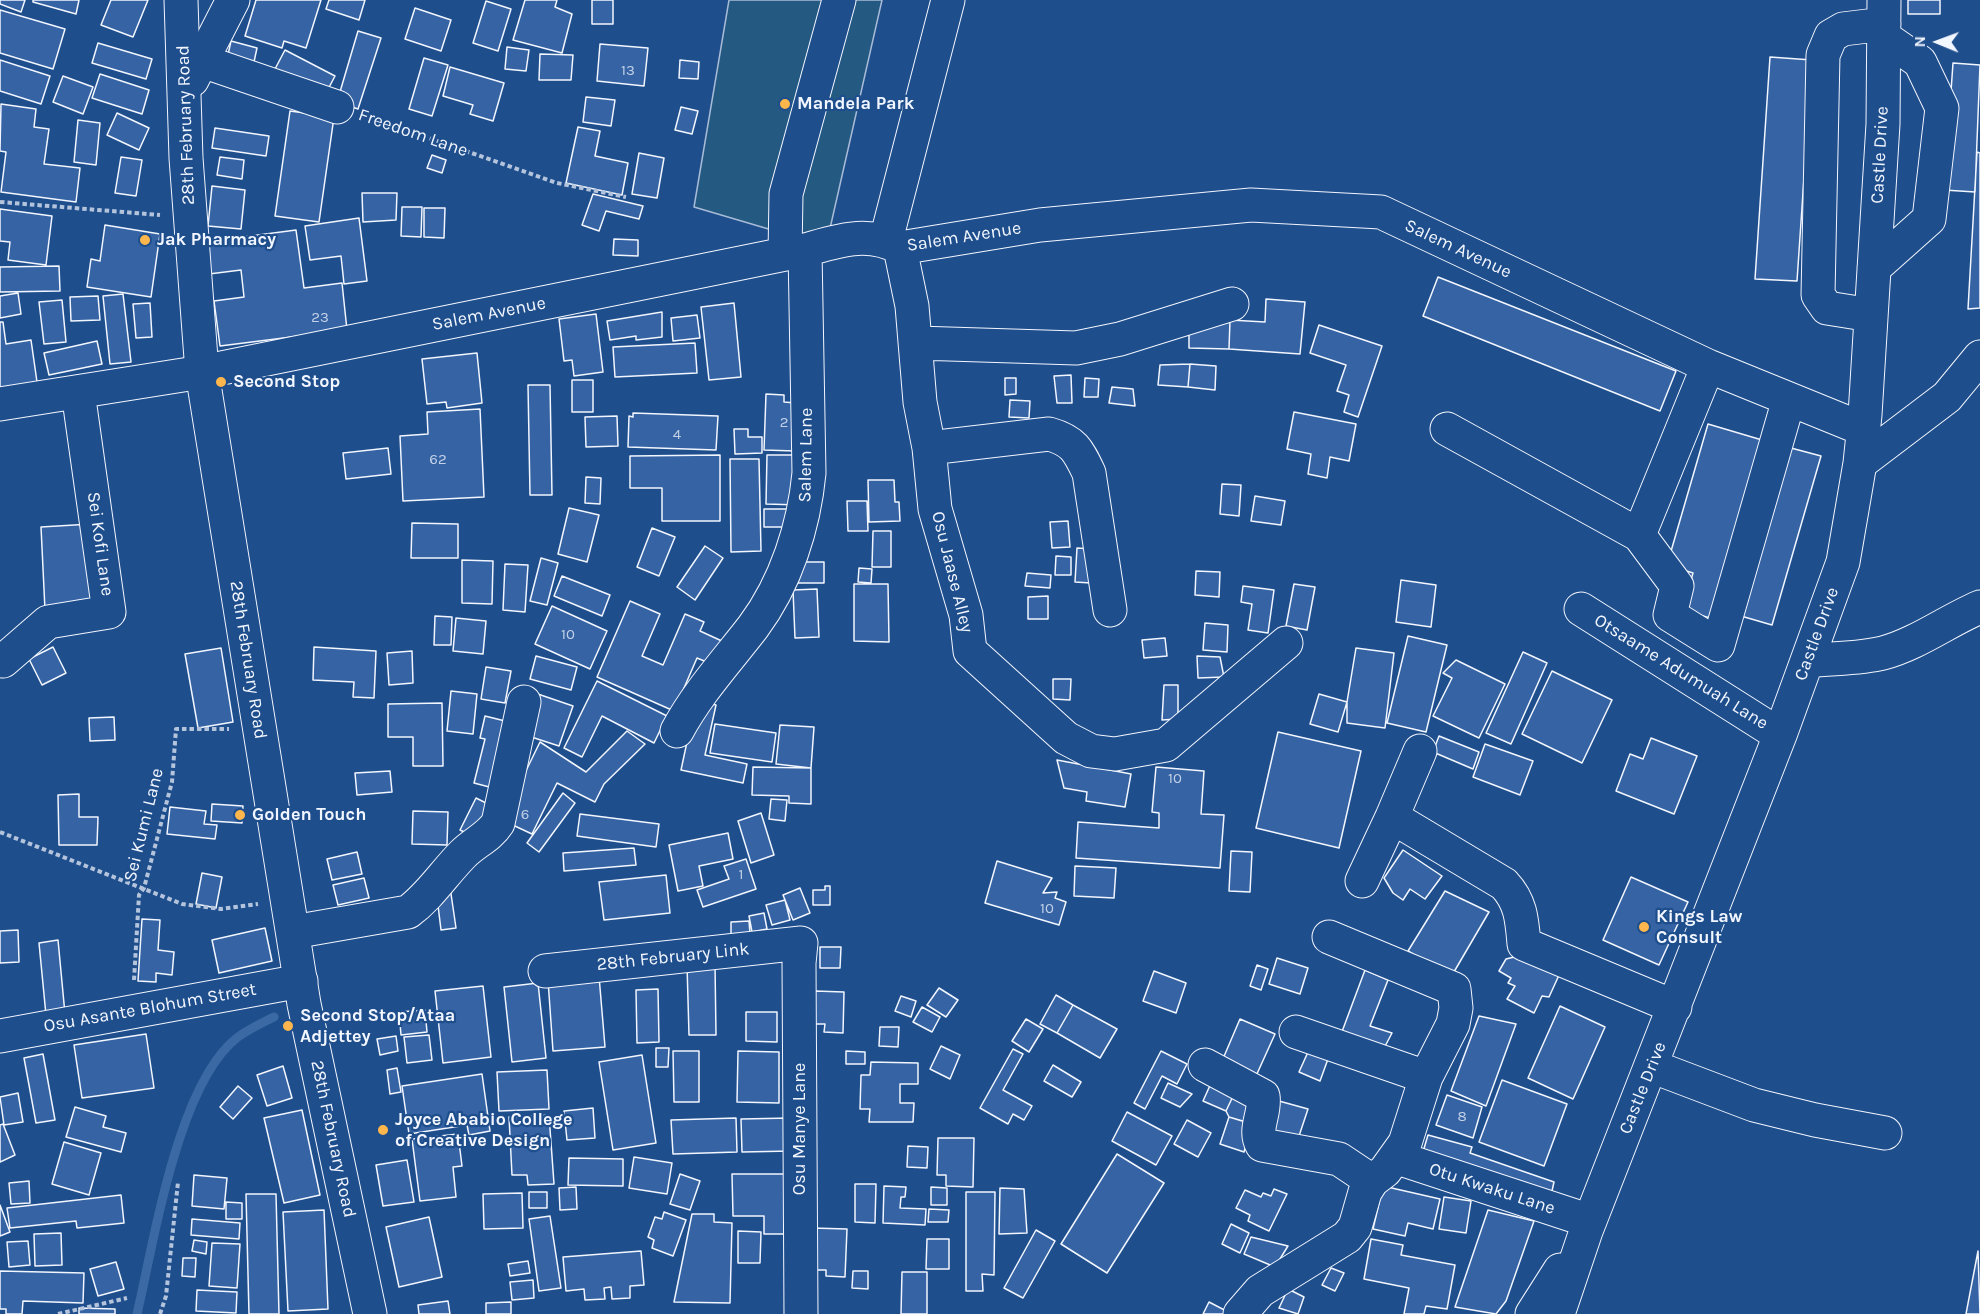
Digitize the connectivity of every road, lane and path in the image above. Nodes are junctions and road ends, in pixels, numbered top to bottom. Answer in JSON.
{"nodes":[{"id":1,"x":181,"y":0,"type":"edge"},
{"id":2,"x":233,"y":0,"type":"edge"},
{"id":3,"x":839,"y":0,"type":"edge"},
{"id":4,"x":948,"y":0,"type":"edge"},
{"id":5,"x":1884,"y":20,"type":"edge"},
{"id":6,"x":202,"y":61,"type":"junction"},
{"id":7,"x":184,"y":95,"type":"junction"},
{"id":8,"x":337,"y":106,"type":"joint"},
{"id":9,"x":626,"y":197,"type":"dead end"},
{"id":10,"x":0,"y":202,"type":"edge"},
{"id":11,"x":190,"y":217,"type":"junction"},
{"id":12,"x":893,"y":244,"type":"junction"},
{"id":13,"x":795,"y":252,"type":"junction"},
{"id":14,"x":1874,"y":268,"type":"junction"},
{"id":15,"x":1232,"y":304,"type":"dead end"},
{"id":16,"x":1871,"y":315,"type":"junction"},
{"id":17,"x":917,"y":344,"type":"junction"},
{"id":18,"x":1980,"y":357,"type":"edge"},
{"id":19,"x":1708,"y":366,"type":"junction"},
{"id":20,"x":202,"y":372,"type":"junction"},
{"id":21,"x":78,"y":392,"type":"junction"},
{"id":22,"x":1789,"y":399,"type":"junction"},
{"id":23,"x":0,"y":404,"type":"edge"},
{"id":24,"x":1864,"y":422,"type":"junction"},
{"id":25,"x":1448,"y":429,"type":"dead end"},
{"id":26,"x":929,"y":448,"type":"junction"},
{"id":27,"x":1860,"y":463,"type":"junction"},
{"id":28,"x":1639,"y":535,"type":"junction"},
{"id":29,"x":1980,"y":608,"type":"edge"},
{"id":30,"x":1581,"y":609,"type":"dead end"},
{"id":31,"x":1110,"y":610,"type":"dead end"},
{"id":32,"x":1286,"y":643,"type":"dead end"},
{"id":33,"x":3,"y":661,"type":"dead end"},
{"id":34,"x":1808,"y":661,"type":"junction"},
{"id":35,"x":524,"y":702,"type":"dead end"},
{"id":36,"x":259,"y":725,"type":"junction"},
{"id":37,"x":677,"y":731,"type":"dead end"},
{"id":38,"x":1780,"y":735,"type":"junction"},
{"id":39,"x":1420,"y":751,"type":"dead end"},
{"id":40,"x":1392,"y":817,"type":"junction"},
{"id":41,"x":0,"y":832,"type":"edge"},
{"id":42,"x":1362,"y":881,"type":"dead end"},
{"id":43,"x":144,"y":888,"type":"junction"},
{"id":44,"x":287,"y":900,"type":"junction"},
{"id":45,"x":292,"y":932,"type":"junction"},
{"id":46,"x":1329,"y":937,"type":"dead end"},
{"id":47,"x":801,"y":943,"type":"joint"},
{"id":48,"x":545,"y":971,"type":"dead end"},
{"id":49,"x":301,"y":981,"type":"junction"},
{"id":50,"x":1675,"y":1007,"type":"junction"},
{"id":51,"x":140,"y":1010,"type":"junction"},
{"id":52,"x":1296,"y":1032,"type":"dead end"},
{"id":53,"x":0,"y":1036,"type":"edge"},
{"id":54,"x":1205,"y":1065,"type":"dead end"},
{"id":55,"x":1651,"y":1066,"type":"junction"},
{"id":56,"x":1426,"y":1077,"type":"junction"},
{"id":57,"x":1885,"y":1133,"type":"dead end"},
{"id":58,"x":1395,"y":1157,"type":"junction"},
{"id":59,"x":1372,"y":1181,"type":"junction"},
{"id":60,"x":178,"y":1182,"type":"dead end"},
{"id":61,"x":1588,"y":1226,"type":"junction"},
{"id":62,"x":127,"y":1298,"type":"dead end"},
{"id":63,"x":58,"y":1314,"type":"edge"},
{"id":64,"x":160,"y":1314,"type":"edge"},
{"id":65,"x":370,"y":1314,"type":"edge"},
{"id":66,"x":801,"y":1314,"type":"edge"},
{"id":67,"x":1240,"y":1314,"type":"edge"},
{"id":68,"x":1532,"y":1314,"type":"edge"},
{"id":69,"x":1558,"y":1314,"type":"edge"}],
"edges":[{"from":1,"to":7,"type":"street","name":"28th February Road"},
{"from":2,"to":6,"type":"street"},
{"from":3,"to":13,"type":"street","name":"Salem Lane"},
{"from":4,"to":12,"type":"street","name":"Osu Jaase Alley"},
{"from":5,"to":14,"type":"street","name":"Castle Drive"},
{"from":5,"to":14,"type":"street"},
{"from":5,"to":16,"type":"street"},
{"from":6,"to":7,"type":"street"},
{"from":6,"to":8,"type":"street","name":"Freedom Lane"},
{"from":7,"to":11,"type":"street","name":"28th February Road"},
{"from":8,"to":9,"type":"path","name":"Freedom Lane"},
{"from":10,"to":11,"type":"path"},
{"from":11,"to":20,"type":"street","name":"28th February Road"},
{"from":12,"to":13,"type":"street","name":"Salem Avenue"},
{"from":12,"to":17,"type":"street","name":"Osu Jaase Alley"},
{"from":12,"to":19,"type":"street","name":"Salem Avenue"},
{"from":13,"to":20,"type":"street","name":"Salem Avenue"},
{"from":13,"to":37,"type":"street","name":"Salem Lane"},
{"from":14,"to":16,"type":"street","name":"Castle Drive"},
{"from":15,"to":17,"type":"street"},
{"from":16,"to":24,"type":"street","name":"Castle Drive"},
{"from":17,"to":26,"type":"street","name":"Osu Jaase Alley"},
{"from":18,"to":27,"type":"street"},
{"from":19,"to":22,"type":"street","name":"Salem Avenue"},
{"from":19,"to":28,"type":"street"},
{"from":20,"to":21,"type":"street","name":"Salem Avenue"},
{"from":20,"to":36,"type":"street","name":"28th February Road"},
{"from":21,"to":23,"type":"street","name":"Salem Avenue"},
{"from":21,"to":33,"type":"street","name":"Sei Kofi Lane"},
{"from":22,"to":24,"type":"street","name":"Salem Avenue"},
{"from":22,"to":28,"type":"street"},
{"from":24,"to":27,"type":"street","name":"Castle Drive"},
{"from":25,"to":28,"type":"street"},
{"from":26,"to":31,"type":"street"},
{"from":26,"to":32,"type":"street","name":"Osu Jaase Alley"},
{"from":27,"to":34,"type":"street","name":"Castle Drive"},
{"from":29,"to":34,"type":"street"},
{"from":30,"to":38,"type":"street","name":"Otsaame Adumuah Lane"},
{"from":34,"to":38,"type":"street","name":"Castle Drive"},
{"from":35,"to":45,"type":"street"},
{"from":36,"to":43,"type":"path","name":"Sei Kumi Lane"},
{"from":36,"to":44,"type":"street","name":"28th February Road"},
{"from":38,"to":50,"type":"street","name":"Castle Drive"},
{"from":39,"to":40,"type":"street"},
{"from":40,"to":42,"type":"street"},
{"from":40,"to":50,"type":"street"},
{"from":41,"to":43,"type":"path"},
{"from":43,"to":44,"type":"path"},
{"from":43,"to":51,"type":"path","name":"Sei Kumi Lane"},
{"from":44,"to":45,"type":"street","name":"28th February Road"},
{"from":45,"to":49,"type":"street","name":"28th February Road"},
{"from":46,"to":56,"type":"street"},
{"from":47,"to":48,"type":"street","name":"28th February Link"},
{"from":47,"to":66,"type":"street","name":"Osu Manye Lane"},
{"from":49,"to":51,"type":"street","name":"Osu Asante Blohum Street"},
{"from":49,"to":65,"type":"street","name":"28th February Road"},
{"from":50,"to":55,"type":"street","name":"Castle Drive"},
{"from":51,"to":53,"type":"street","name":"Osu Asante Blohum Street"},
{"from":52,"to":56,"type":"street"},
{"from":54,"to":59,"type":"street"},
{"from":55,"to":57,"type":"street"},
{"from":55,"to":61,"type":"street","name":"Castle Drive"},
{"from":56,"to":58,"type":"street"},
{"from":58,"to":59,"type":"street"},
{"from":58,"to":61,"type":"street","name":"Otu Kwaku Lane"},
{"from":59,"to":67,"type":"street"},
{"from":60,"to":64,"type":"path"},
{"from":61,"to":68,"type":"street","name":"Castle Drive"},
{"from":61,"to":69,"type":"street","name":"Castle Drive"},
{"from":62,"to":63,"type":"path"}]}
